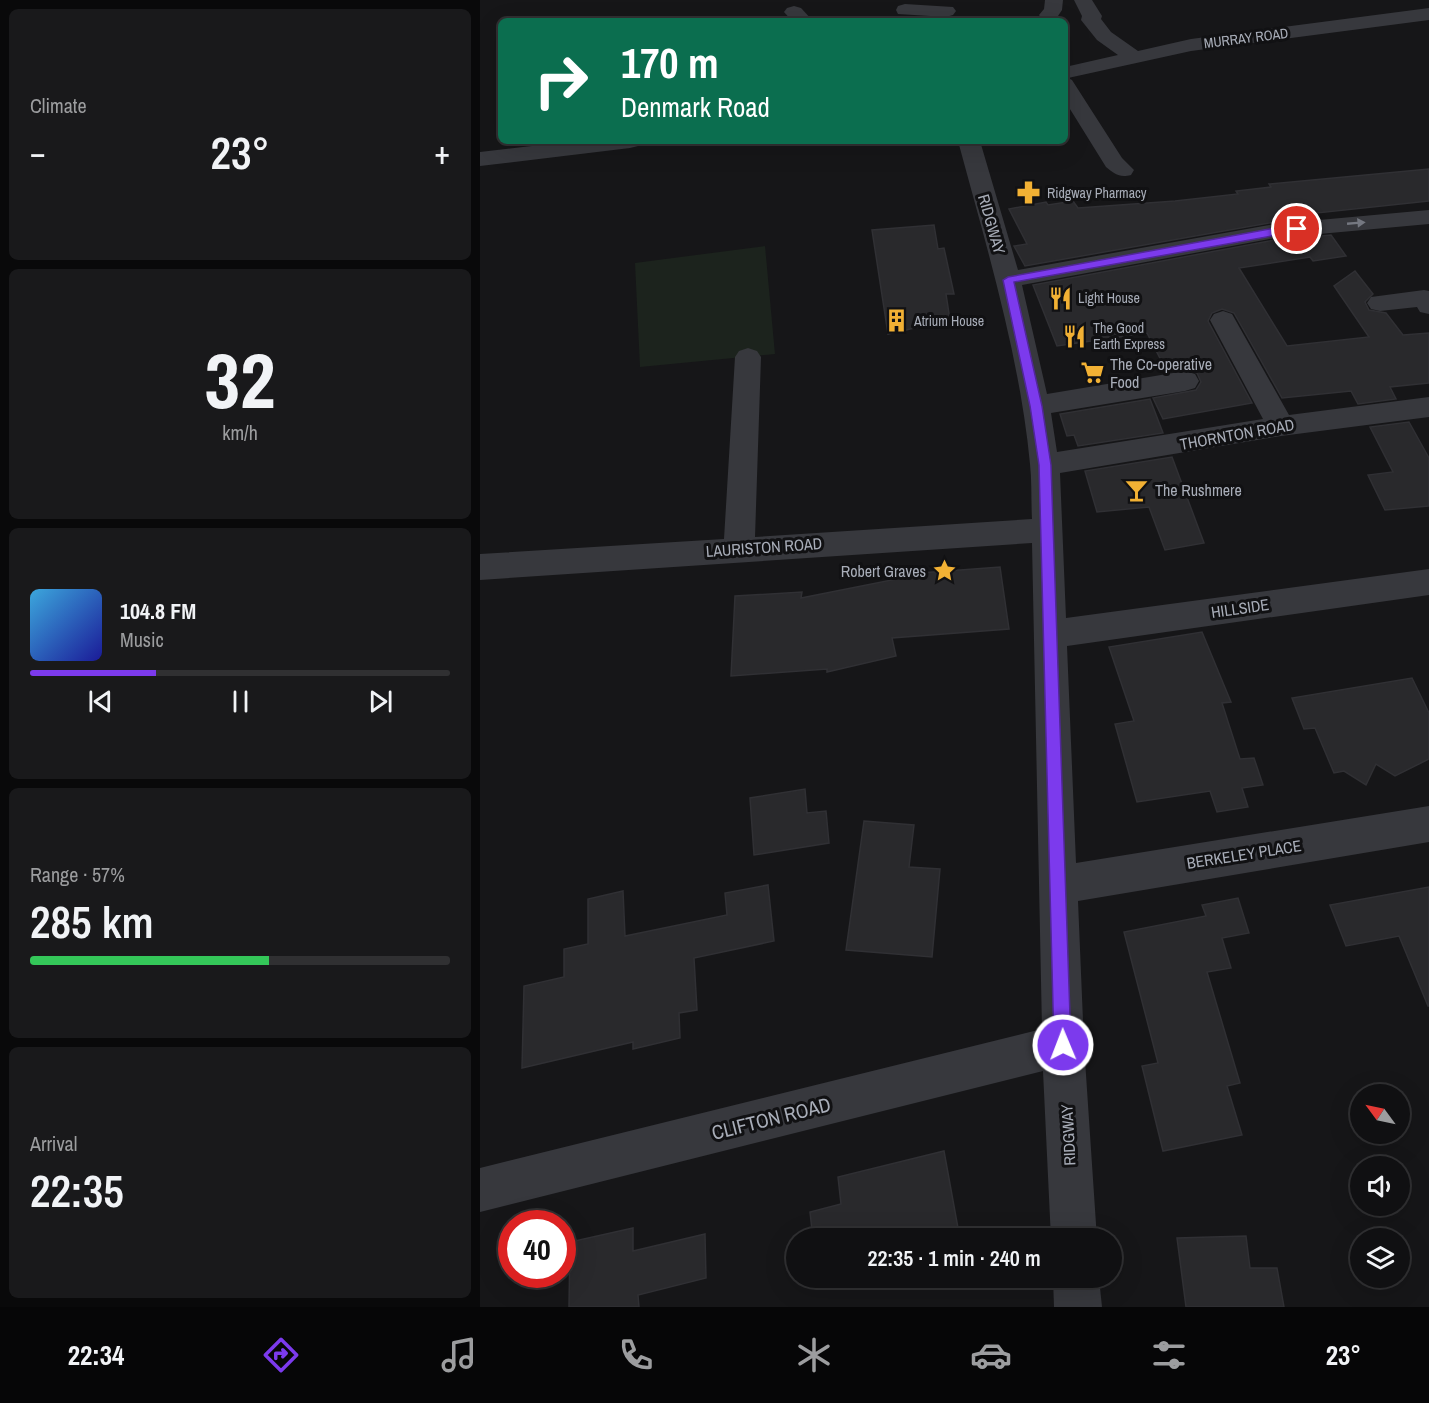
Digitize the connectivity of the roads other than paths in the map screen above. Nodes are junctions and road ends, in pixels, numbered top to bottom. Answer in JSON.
{"nodes":[{"id":1,"x":1083,"y":0,"type":"edge"},
{"id":2,"x":903,"y":10,"type":"edge"},
{"id":3,"x":946,"y":11,"type":"edge"},
{"id":4,"x":1429,"y":14,"type":"edge"},
{"id":5,"x":1134,"y":57,"type":"junction"},
{"id":6,"x":1068,"y":72,"type":"edge"},
{"id":7,"x":1068,"y":89,"type":"edge"},
{"id":8,"x":605,"y":144,"type":"edge"},
{"id":9,"x":970,"y":144,"type":"edge"},
{"id":10,"x":480,"y":159,"type":"edge"},
{"id":11,"x":1123,"y":170,"type":"dead end"},
{"id":12,"x":1429,"y":217,"type":"edge"},
{"id":13,"x":1008,"y":280,"type":"junction"},
{"id":14,"x":1380,"y":303,"type":"dead end"},
{"id":15,"x":1429,"y":306,"type":"edge"},
{"id":16,"x":1223,"y":320,"type":"dead end"},
{"id":17,"x":748,"y":357,"type":"dead end"},
{"id":18,"x":1185,"y":381,"type":"dead end"},
{"id":19,"x":1036,"y":406,"type":"junction"},
{"id":20,"x":1429,"y":407,"type":"edge"},
{"id":21,"x":1281,"y":426,"type":"junction"},
{"id":22,"x":1045,"y":465,"type":"junction"},
{"id":23,"x":1048,"y":530,"type":"junction"},
{"id":24,"x":739,"y":549,"type":"junction"},
{"id":25,"x":480,"y":567,"type":"edge"},
{"id":26,"x":1429,"y":582,"type":"edge"},
{"id":27,"x":1051,"y":634,"type":"junction"},
{"id":28,"x":1429,"y":824,"type":"edge"},
{"id":29,"x":1059,"y":885,"type":"junction"},
{"id":30,"x":1063,"y":1045,"type":"junction"},
{"id":31,"x":480,"y":1190,"type":"edge"},
{"id":32,"x":1073,"y":1228,"type":"edge"},
{"id":33,"x":1077,"y":1288,"type":"edge"},
{"id":34,"x":1078,"y":1307,"type":"edge"}],
"edges":[{"from":1,"to":5,"type":"street"},
{"from":2,"to":3,"type":"street"},
{"from":4,"to":5,"type":"street","name":"MURRAY ROAD"},
{"from":5,"to":6,"type":"street","name":"MURRAY ROAD"},
{"from":7,"to":11,"type":"street"},
{"from":8,"to":10,"type":"street"},
{"from":9,"to":13,"type":"street","name":"RIDGWAY"},
{"from":13,"to":12,"type":"street","one_way":true},
{"from":13,"to":19,"type":"street","name":"RIDGWAY"},
{"from":14,"to":15,"type":"street"},
{"from":16,"to":21,"type":"street"},
{"from":17,"to":24,"type":"street"},
{"from":18,"to":19,"type":"street"},
{"from":19,"to":22,"type":"street","name":"RIDGWAY"},
{"from":20,"to":21,"type":"street","name":"THORNTON ROAD"},
{"from":21,"to":22,"type":"street","name":"THORNTON ROAD"},
{"from":22,"to":23,"type":"street","name":"RIDGWAY"},
{"from":23,"to":24,"type":"street","name":"LAURISTON ROAD"},
{"from":23,"to":27,"type":"street","name":"RIDGWAY"},
{"from":24,"to":25,"type":"street","name":"LAURISTON ROAD"},
{"from":26,"to":27,"type":"street","name":"HILLSIDE"},
{"from":27,"to":29,"type":"street","name":"RIDGWAY"},
{"from":28,"to":29,"type":"street","name":"BERKELEY PLACE"},
{"from":29,"to":30,"type":"street","name":"RIDGWAY"},
{"from":30,"to":31,"type":"street","name":"CLIFTON ROAD"},
{"from":30,"to":32,"type":"street","name":"RIDGWAY"},
{"from":33,"to":34,"type":"street"}]}
